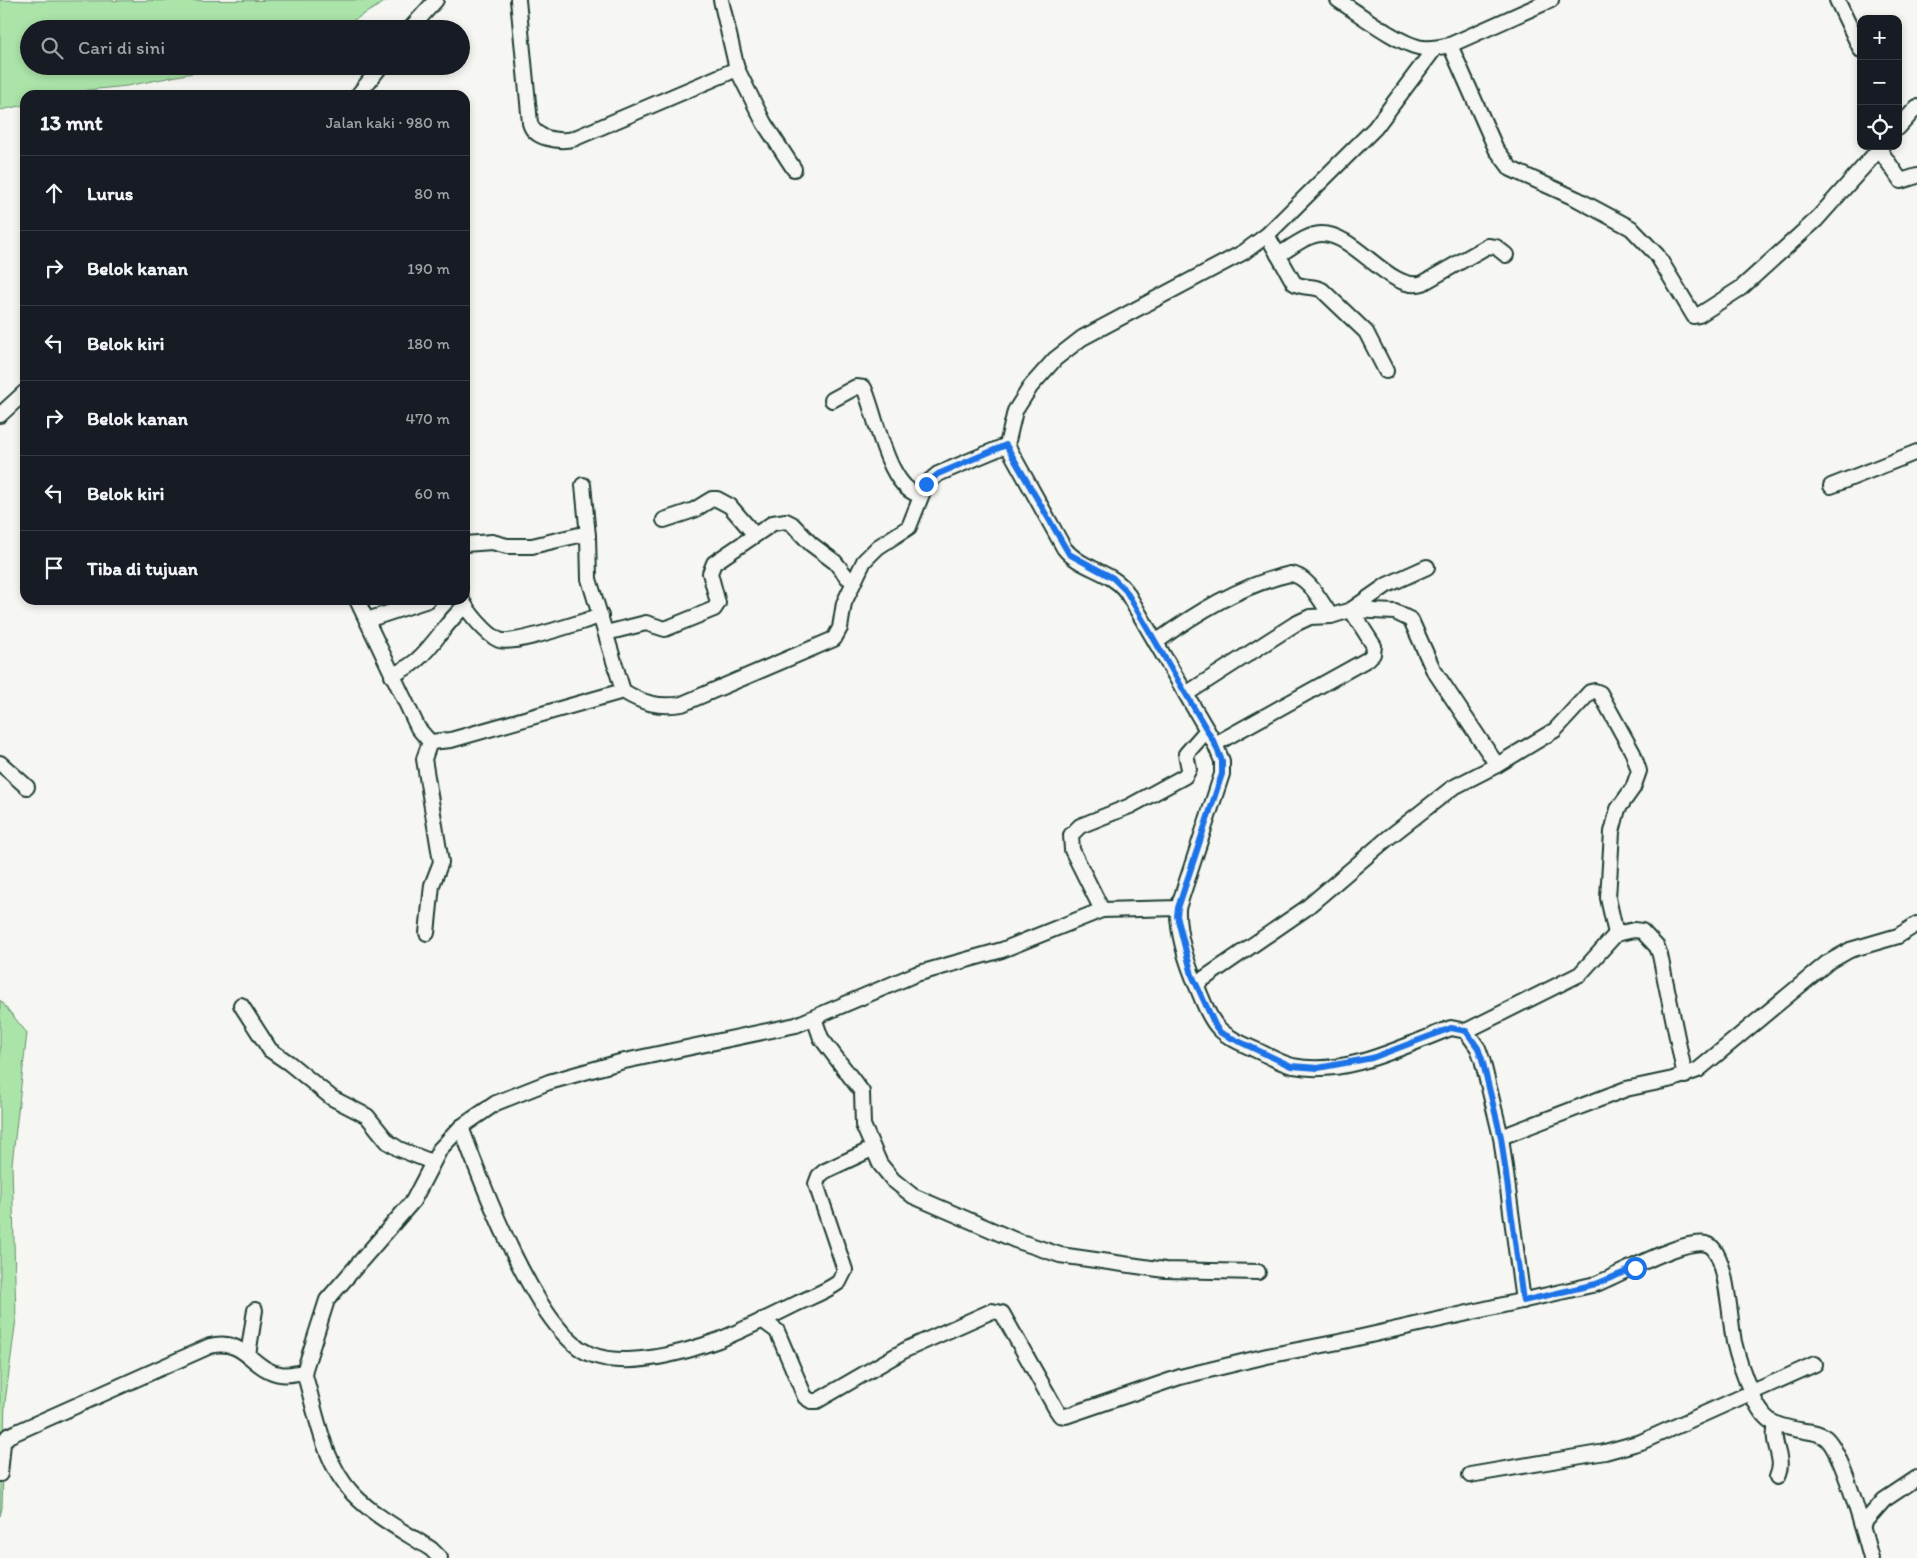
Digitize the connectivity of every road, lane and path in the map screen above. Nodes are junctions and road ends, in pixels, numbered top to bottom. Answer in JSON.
{"nodes":[{"id":1,"x":436,"y":0,"type":"edge"},
{"id":2,"x":518,"y":0,"type":"edge"},
{"id":3,"x":721,"y":0,"type":"edge"},
{"id":4,"x":1338,"y":0,"type":"edge"},
{"id":5,"x":1551,"y":0,"type":"edge"},
{"id":6,"x":1837,"y":0,"type":"edge"},
{"id":7,"x":418,"y":20,"type":"edge"},
{"id":8,"x":1857,"y":42,"type":"edge"},
{"id":9,"x":1450,"y":44,"type":"junction"},
{"id":10,"x":1435,"y":48,"type":"junction"},
{"id":11,"x":737,"y":69,"type":"junction"},
{"id":12,"x":374,"y":75,"type":"edge"},
{"id":13,"x":362,"y":90,"type":"edge"},
{"id":14,"x":1917,"y":107,"type":"edge"},
{"id":15,"x":1902,"y":124,"type":"edge"},
{"id":16,"x":1878,"y":150,"type":"edge"},
{"id":17,"x":1881,"y":150,"type":"edge"},
{"id":18,"x":794,"y":169,"type":"dead end"},
{"id":19,"x":1917,"y":176,"type":"edge"},
{"id":20,"x":1267,"y":235,"type":"junction"},
{"id":21,"x":1506,"y":255,"type":"dead end"},
{"id":22,"x":1278,"y":256,"type":"junction"},
{"id":23,"x":1386,"y":371,"type":"dead end"},
{"id":24,"x":20,"y":397,"type":"edge"},
{"id":25,"x":832,"y":400,"type":"dead end"},
{"id":26,"x":0,"y":415,"type":"edge"},
{"id":27,"x":1006,"y":445,"type":"junction"},
{"id":28,"x":1917,"y":452,"type":"edge"},
{"id":29,"x":583,"y":485,"type":"dead end"},
{"id":30,"x":1830,"y":486,"type":"dead end"},
{"id":31,"x":922,"y":495,"type":"junction"},
{"id":32,"x":664,"y":520,"type":"dead end"},
{"id":33,"x":755,"y":535,"type":"junction"},
{"id":34,"x":588,"y":536,"type":"junction"},
{"id":35,"x":470,"y":544,"type":"edge"},
{"id":36,"x":1427,"y":567,"type":"dead end"},
{"id":37,"x":853,"y":580,"type":"junction"},
{"id":38,"x":360,"y":605,"type":"edge"},
{"id":39,"x":413,"y":605,"type":"edge"},
{"id":40,"x":461,"y":605,"type":"edge"},
{"id":41,"x":465,"y":605,"type":"edge"},
{"id":42,"x":1351,"y":610,"type":"junction"},
{"id":43,"x":601,"y":616,"type":"junction"},
{"id":44,"x":1331,"y":616,"type":"junction"},
{"id":45,"x":367,"y":620,"type":"junction"},
{"id":46,"x":606,"y":633,"type":"junction"},
{"id":47,"x":1156,"y":642,"type":"junction"},
{"id":48,"x":392,"y":676,"type":"junction"},
{"id":49,"x":623,"y":691,"type":"junction"},
{"id":50,"x":1186,"y":694,"type":"junction"},
{"id":51,"x":1207,"y":730,"type":"junction"},
{"id":52,"x":430,"y":742,"type":"junction"},
{"id":53,"x":1215,"y":744,"type":"junction"},
{"id":54,"x":0,"y":763,"type":"edge"},
{"id":55,"x":1497,"y":765,"type":"junction"},
{"id":56,"x":27,"y":787,"type":"dead end"},
{"id":57,"x":1178,"y":908,"type":"junction"},
{"id":58,"x":1102,"y":910,"type":"junction"},
{"id":59,"x":1917,"y":924,"type":"edge"},
{"id":60,"x":427,"y":933,"type":"dead end"},
{"id":61,"x":1616,"y":934,"type":"junction"},
{"id":62,"x":1196,"y":984,"type":"junction"},
{"id":63,"x":241,"y":1005,"type":"dead end"},
{"id":64,"x":814,"y":1018,"type":"junction"},
{"id":65,"x":1466,"y":1031,"type":"junction"},
{"id":66,"x":1685,"y":1076,"type":"junction"},
{"id":67,"x":461,"y":1127,"type":"junction"},
{"id":68,"x":1501,"y":1137,"type":"junction"},
{"id":69,"x":872,"y":1150,"type":"junction"},
{"id":70,"x":432,"y":1162,"type":"junction"},
{"id":71,"x":1258,"y":1272,"type":"dead end"},
{"id":72,"x":1523,"y":1301,"type":"junction"},
{"id":73,"x":255,"y":1310,"type":"dead end"},
{"id":74,"x":762,"y":1320,"type":"junction"},
{"id":75,"x":248,"y":1355,"type":"junction"},
{"id":76,"x":1815,"y":1364,"type":"dead end"},
{"id":77,"x":304,"y":1372,"type":"junction"},
{"id":78,"x":1750,"y":1391,"type":"junction"},
{"id":79,"x":1776,"y":1426,"type":"junction"},
{"id":80,"x":0,"y":1474,"type":"edge"},
{"id":81,"x":1470,"y":1475,"type":"dead end"},
{"id":82,"x":1777,"y":1477,"type":"dead end"},
{"id":83,"x":1917,"y":1478,"type":"edge"},
{"id":84,"x":1862,"y":1525,"type":"junction"},
{"id":85,"x":440,"y":1558,"type":"edge"},
{"id":86,"x":1871,"y":1558,"type":"edge"}],
"edges":[{"from":1,"to":7,"type":"street"},
{"from":2,"to":11,"type":"street"},
{"from":3,"to":11,"type":"street"},
{"from":4,"to":10,"type":"street"},
{"from":5,"to":9,"type":"street"},
{"from":6,"to":8,"type":"street"},
{"from":9,"to":10,"type":"street"},
{"from":9,"to":16,"type":"street"},
{"from":10,"to":20,"type":"street"},
{"from":11,"to":18,"type":"street"},
{"from":12,"to":13,"type":"street"},
{"from":14,"to":15,"type":"street"},
{"from":17,"to":19,"type":"street"},
{"from":20,"to":22,"type":"street"},
{"from":20,"to":27,"type":"street"},
{"from":21,"to":22,"type":"street"},
{"from":22,"to":23,"type":"street"},
{"from":24,"to":26,"type":"street"},
{"from":25,"to":31,"type":"street"},
{"from":27,"to":31,"type":"street"},
{"from":27,"to":47,"type":"street"},
{"from":28,"to":30,"type":"street"},
{"from":29,"to":34,"type":"street"},
{"from":31,"to":37,"type":"street"},
{"from":32,"to":33,"type":"street"},
{"from":33,"to":37,"type":"street"},
{"from":33,"to":46,"type":"street"},
{"from":34,"to":35,"type":"street"},
{"from":34,"to":43,"type":"street"},
{"from":36,"to":42,"type":"street"},
{"from":37,"to":49,"type":"street"},
{"from":38,"to":45,"type":"street"},
{"from":39,"to":45,"type":"street"},
{"from":40,"to":48,"type":"street"},
{"from":41,"to":43,"type":"street"},
{"from":42,"to":44,"type":"street"},
{"from":42,"to":53,"type":"street"},
{"from":42,"to":55,"type":"street"},
{"from":43,"to":46,"type":"street"},
{"from":44,"to":47,"type":"street"},
{"from":44,"to":50,"type":"street"},
{"from":45,"to":48,"type":"street"},
{"from":46,"to":49,"type":"street"},
{"from":47,"to":50,"type":"street"},
{"from":48,"to":52,"type":"street"},
{"from":49,"to":52,"type":"street"},
{"from":50,"to":51,"type":"street"},
{"from":51,"to":53,"type":"street"},
{"from":51,"to":58,"type":"street"},
{"from":52,"to":60,"type":"street"},
{"from":53,"to":57,"type":"street"},
{"from":54,"to":56,"type":"street"},
{"from":55,"to":61,"type":"street"},
{"from":55,"to":62,"type":"street"},
{"from":57,"to":58,"type":"street"},
{"from":57,"to":62,"type":"street"},
{"from":58,"to":64,"type":"street"},
{"from":59,"to":66,"type":"street"},
{"from":61,"to":65,"type":"street"},
{"from":61,"to":66,"type":"street"},
{"from":62,"to":65,"type":"street"},
{"from":63,"to":70,"type":"street"},
{"from":64,"to":67,"type":"street"},
{"from":64,"to":69,"type":"street"},
{"from":65,"to":68,"type":"street"},
{"from":66,"to":68,"type":"street"},
{"from":67,"to":70,"type":"street"},
{"from":67,"to":74,"type":"street"},
{"from":68,"to":72,"type":"street"},
{"from":69,"to":71,"type":"street"},
{"from":69,"to":74,"type":"street"},
{"from":70,"to":77,"type":"street"},
{"from":72,"to":74,"type":"street"},
{"from":72,"to":78,"type":"street"},
{"from":73,"to":75,"type":"street"},
{"from":75,"to":77,"type":"street"},
{"from":75,"to":80,"type":"street"},
{"from":76,"to":78,"type":"street"},
{"from":77,"to":85,"type":"street"},
{"from":78,"to":79,"type":"street"},
{"from":78,"to":81,"type":"street"},
{"from":79,"to":82,"type":"street"},
{"from":79,"to":84,"type":"street"},
{"from":83,"to":84,"type":"street"},
{"from":84,"to":86,"type":"street"}]}
